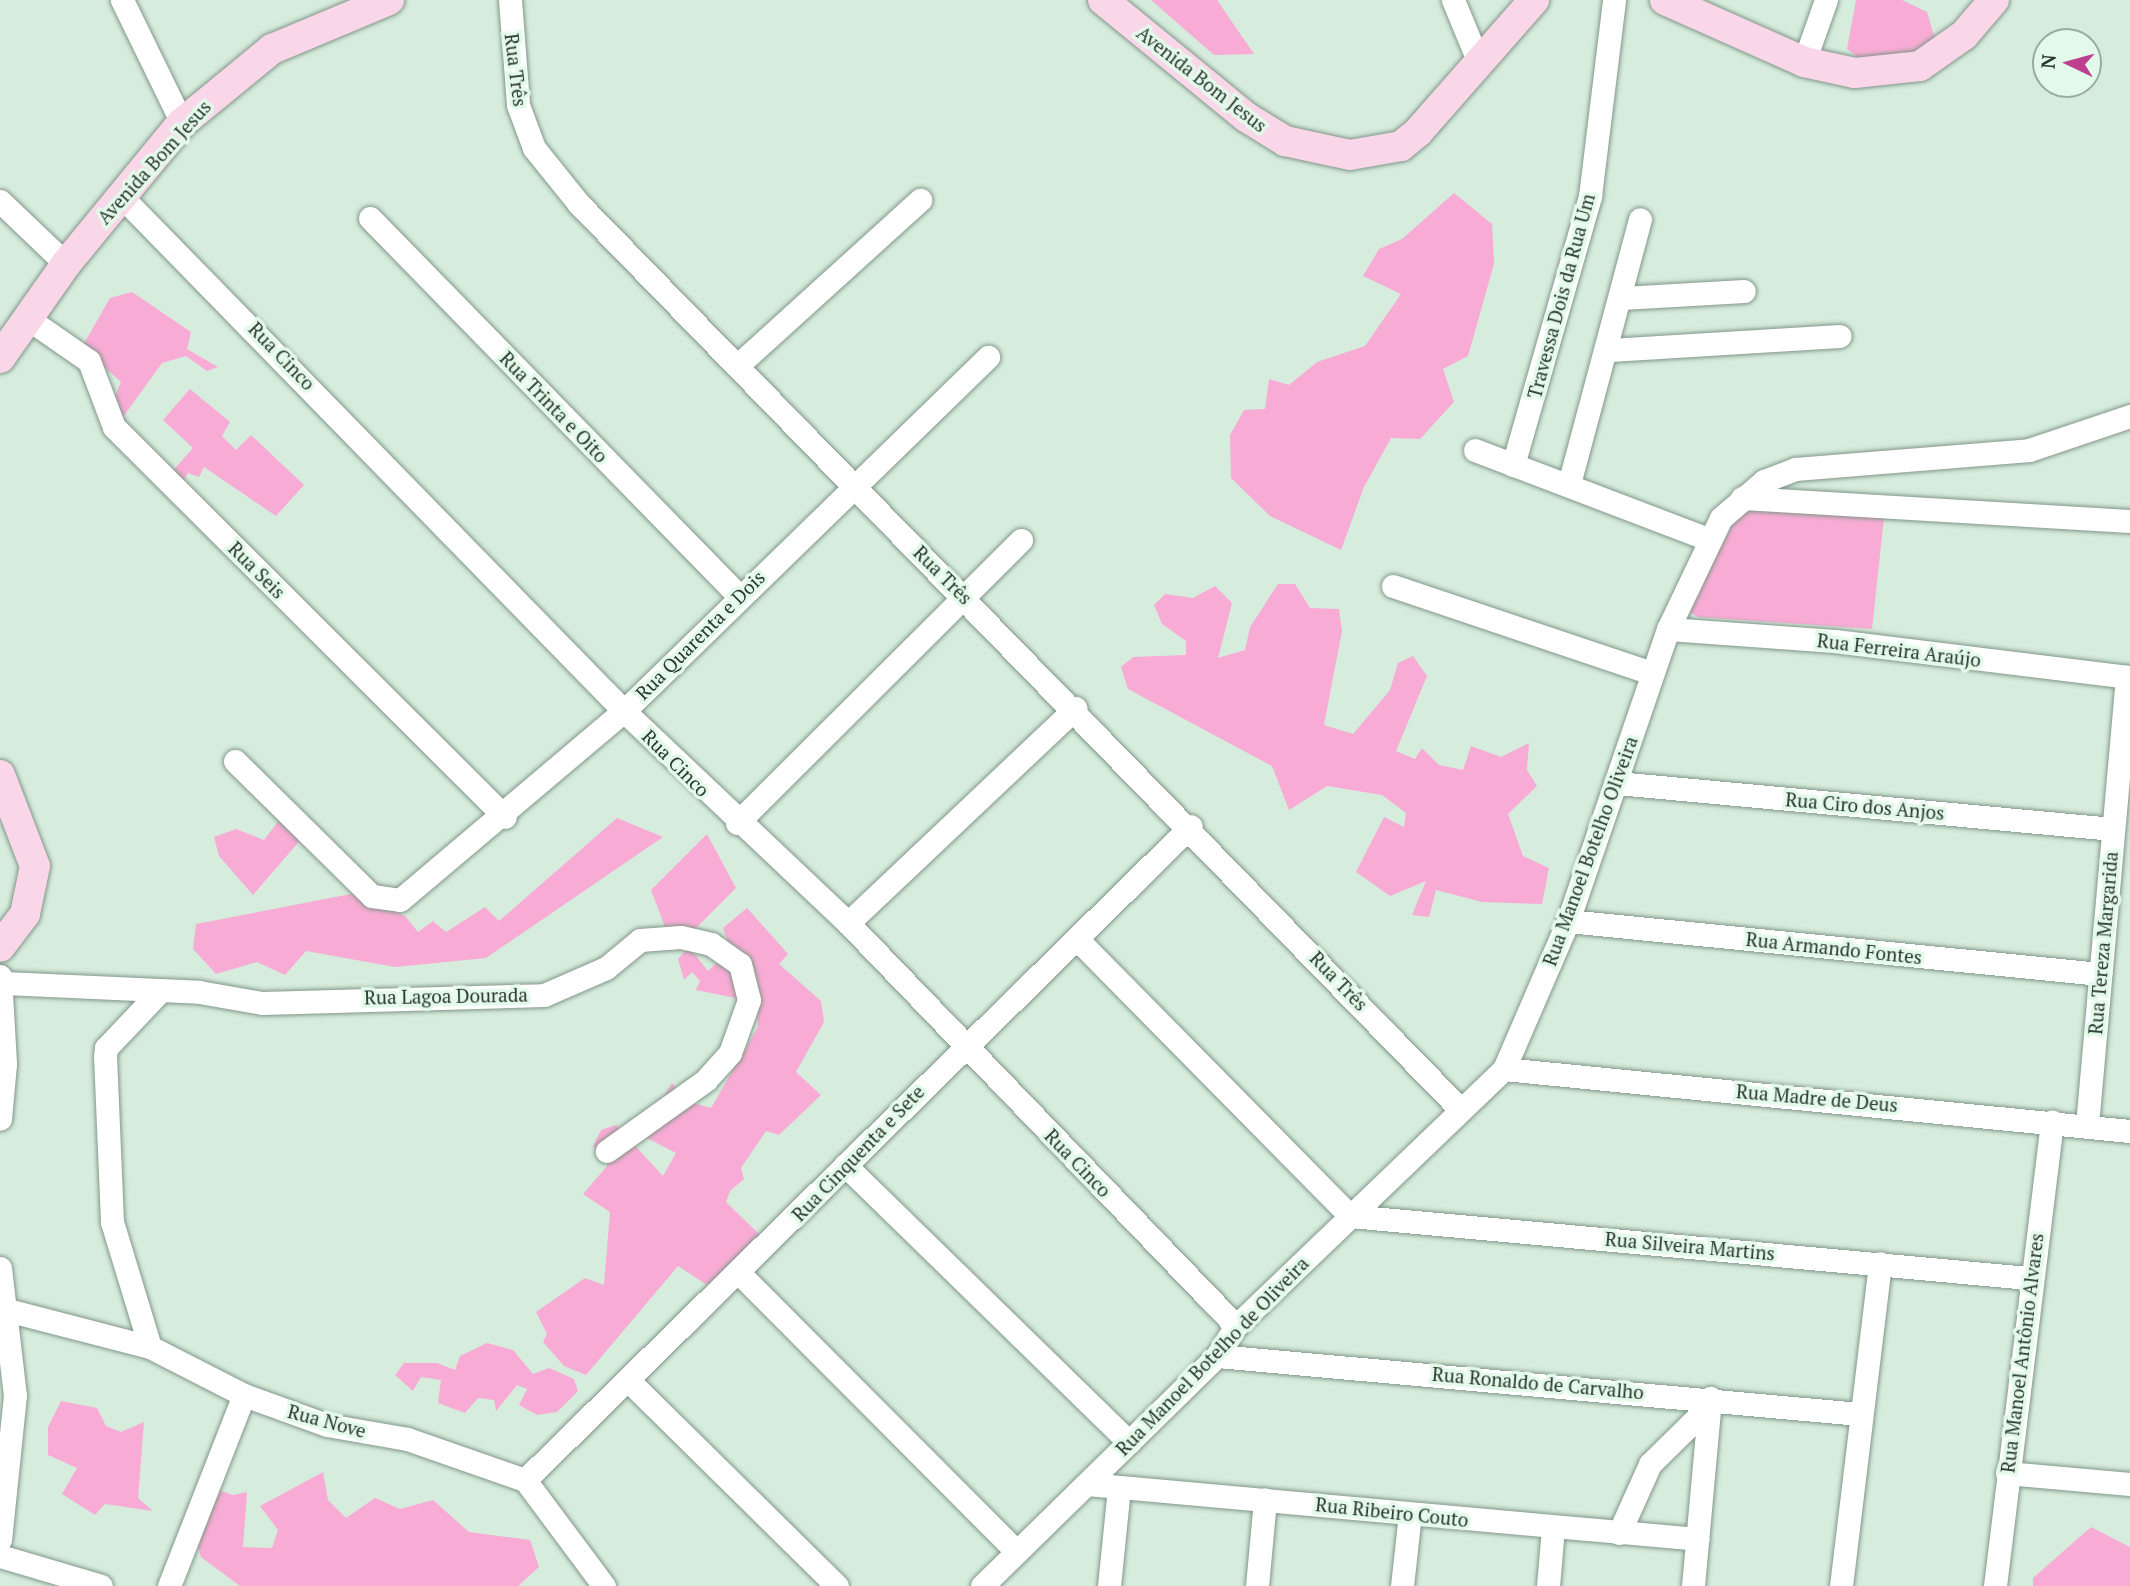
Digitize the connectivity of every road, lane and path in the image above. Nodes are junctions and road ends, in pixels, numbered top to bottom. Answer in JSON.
{"nodes":[{"id":1,"x":122,"y":0,"type":"edge"},
{"id":2,"x":389,"y":0,"type":"edge"},
{"id":3,"x":510,"y":0,"type":"edge"},
{"id":4,"x":1103,"y":0,"type":"edge"},
{"id":5,"x":1453,"y":0,"type":"edge"},
{"id":6,"x":1534,"y":0,"type":"edge"},
{"id":7,"x":1614,"y":0,"type":"edge"},
{"id":8,"x":1826,"y":0,"type":"edge"},
{"id":9,"x":1994,"y":0,"type":"edge"},
{"id":10,"x":1676,"y":3,"type":"edge"},
{"id":11,"x":1477,"y":58,"type":"junction"},
{"id":12,"x":1804,"y":62,"type":"junction"},
{"id":13,"x":182,"y":123,"type":"junction"},
{"id":14,"x":121,"y":195,"type":"junction"},
{"id":15,"x":920,"y":200,"type":"dead end"},
{"id":16,"x":0,"y":201,"type":"edge"},
{"id":17,"x":370,"y":218,"type":"dead end"},
{"id":18,"x":1640,"y":219,"type":"dead end"},
{"id":19,"x":66,"y":264,"type":"junction"},
{"id":20,"x":1744,"y":291,"type":"dead end"},
{"id":21,"x":1622,"y":298,"type":"junction"},
{"id":22,"x":27,"y":318,"type":"junction"},
{"id":23,"x":1840,"y":336,"type":"dead end"},
{"id":24,"x":1610,"y":350,"type":"junction"},
{"id":25,"x":988,"y":357,"type":"dead end"},
{"id":26,"x":0,"y":358,"type":"edge"},
{"id":27,"x":738,"y":365,"type":"junction"},
{"id":28,"x":2130,"y":416,"type":"edge"},
{"id":29,"x":1475,"y":450,"type":"dead end"},
{"id":30,"x":1513,"y":465,"type":"junction"},
{"id":31,"x":1569,"y":484,"type":"junction"},
{"id":32,"x":855,"y":485,"type":"junction"},
{"id":33,"x":1742,"y":498,"type":"junction"},
{"id":34,"x":2130,"y":521,"type":"edge"},
{"id":35,"x":1706,"y":538,"type":"junction"},
{"id":36,"x":1021,"y":540,"type":"dead end"},
{"id":37,"x":1393,"y":586,"type":"dead end"},
{"id":38,"x":738,"y":595,"type":"junction"},
{"id":39,"x":965,"y":597,"type":"junction"},
{"id":40,"x":1668,"y":629,"type":"junction"},
{"id":41,"x":1652,"y":673,"type":"junction"},
{"id":42,"x":2129,"y":677,"type":"edge"},
{"id":43,"x":1075,"y":708,"type":"junction"},
{"id":44,"x":624,"y":711,"type":"junction"},
{"id":45,"x":234,"y":761,"type":"dead end"},
{"id":46,"x":0,"y":775,"type":"edge"},
{"id":47,"x":1616,"y":783,"type":"junction"},
{"id":48,"x":505,"y":817,"type":"junction"},
{"id":49,"x":737,"y":823,"type":"junction"},
{"id":50,"x":1191,"y":825,"type":"junction"},
{"id":51,"x":2113,"y":829,"type":"junction"},
{"id":52,"x":1568,"y":921,"type":"junction"},
{"id":53,"x":848,"y":923,"type":"junction"},
{"id":54,"x":1078,"y":940,"type":"junction"},
{"id":55,"x":0,"y":947,"type":"edge"},
{"id":56,"x":2100,"y":974,"type":"junction"},
{"id":57,"x":2,"y":979,"type":"edge"},
{"id":58,"x":160,"y":990,"type":"junction"},
{"id":59,"x":965,"y":1045,"type":"junction"},
{"id":60,"x":1504,"y":1069,"type":"junction"},
{"id":61,"x":1460,"y":1109,"type":"junction"},
{"id":62,"x":0,"y":1119,"type":"edge"},
{"id":63,"x":2052,"y":1121,"type":"junction"},
{"id":64,"x":2087,"y":1125,"type":"junction"},
{"id":65,"x":2130,"y":1131,"type":"edge"},
{"id":66,"x":607,"y":1151,"type":"dead end"},
{"id":67,"x":845,"y":1165,"type":"junction"},
{"id":68,"x":1350,"y":1216,"type":"junction"},
{"id":69,"x":1880,"y":1263,"type":"junction"},
{"id":70,"x":0,"y":1268,"type":"edge"},
{"id":71,"x":740,"y":1274,"type":"junction"},
{"id":72,"x":2029,"y":1278,"type":"junction"},
{"id":73,"x":8,"y":1310,"type":"junction"},
{"id":74,"x":1236,"y":1326,"type":"junction"},
{"id":75,"x":150,"y":1348,"type":"junction"},
{"id":76,"x":1217,"y":1356,"type":"junction"},
{"id":77,"x":629,"y":1381,"type":"junction"},
{"id":78,"x":244,"y":1395,"type":"junction"},
{"id":79,"x":1710,"y":1402,"type":"junction"},
{"id":80,"x":1859,"y":1414,"type":"junction"},
{"id":81,"x":1129,"y":1442,"type":"junction"},
{"id":82,"x":2007,"y":1473,"type":"junction"},
{"id":83,"x":525,"y":1479,"type":"junction"},
{"id":84,"x":1087,"y":1484,"type":"junction"},
{"id":85,"x":2130,"y":1484,"type":"edge"},
{"id":86,"x":1119,"y":1488,"type":"junction"},
{"id":87,"x":1265,"y":1499,"type":"junction"},
{"id":88,"x":1410,"y":1514,"type":"junction"},
{"id":89,"x":1553,"y":1528,"type":"junction"},
{"id":90,"x":1619,"y":1532,"type":"junction"},
{"id":91,"x":0,"y":1539,"type":"edge"},
{"id":92,"x":1698,"y":1539,"type":"junction"},
{"id":93,"x":1017,"y":1552,"type":"junction"},
{"id":94,"x":0,"y":1556,"type":"edge"},
{"id":95,"x":101,"y":1586,"type":"edge"},
{"id":96,"x":168,"y":1586,"type":"edge"},
{"id":97,"x":604,"y":1586,"type":"edge"},
{"id":98,"x":837,"y":1586,"type":"edge"},
{"id":99,"x":982,"y":1586,"type":"edge"},
{"id":100,"x":1109,"y":1586,"type":"edge"},
{"id":101,"x":1257,"y":1586,"type":"edge"},
{"id":102,"x":1402,"y":1586,"type":"edge"},
{"id":103,"x":1548,"y":1586,"type":"edge"},
{"id":104,"x":1693,"y":1586,"type":"edge"},
{"id":105,"x":1841,"y":1586,"type":"edge"},
{"id":106,"x":1995,"y":1586,"type":"edge"}],
"edges":[{"from":1,"to":13,"type":"street"},
{"from":2,"to":13,"type":"main road","name":"Avenida Bom Jesus"},
{"from":3,"to":27,"type":"street","name":"Rua Três"},
{"from":4,"to":11,"type":"main road","name":"Avenida Bom Jesus"},
{"from":5,"to":11,"type":"street"},
{"from":6,"to":11,"type":"main road","name":"Avenida Bom Jesus"},
{"from":7,"to":30,"type":"street","name":"Travessa Dois da Rua Um"},
{"from":8,"to":12,"type":"street"},
{"from":9,"to":12,"type":"main road"},
{"from":10,"to":12,"type":"main road"},
{"from":13,"to":14,"type":"main road","name":"Avenida Bom Jesus"},
{"from":14,"to":19,"type":"main road","name":"Avenida Bom Jesus"},
{"from":14,"to":44,"type":"street","name":"Rua Cinco"},
{"from":15,"to":27,"type":"street"},
{"from":16,"to":19,"type":"street"},
{"from":17,"to":38,"type":"street","name":"Rua Trinta e Oito"},
{"from":18,"to":21,"type":"street"},
{"from":19,"to":22,"type":"main road","name":"Avenida Bom Jesus"},
{"from":20,"to":21,"type":"street"},
{"from":21,"to":24,"type":"street"},
{"from":22,"to":26,"type":"main road","name":"Avenida Bom Jesus"},
{"from":22,"to":48,"type":"street","name":"Rua Seis"},
{"from":23,"to":24,"type":"street"},
{"from":24,"to":31,"type":"street"},
{"from":25,"to":32,"type":"street","name":"Rua Quarenta e Dois"},
{"from":27,"to":32,"type":"street","name":"Rua Três"},
{"from":28,"to":33,"type":"street"},
{"from":29,"to":30,"type":"street"},
{"from":30,"to":31,"type":"street"},
{"from":31,"to":35,"type":"street"},
{"from":32,"to":38,"type":"street","name":"Rua Quarenta e Dois"},
{"from":32,"to":39,"type":"street","name":"Rua Três"},
{"from":33,"to":34,"type":"street"},
{"from":33,"to":35,"type":"street"},
{"from":35,"to":40,"type":"street"},
{"from":36,"to":39,"type":"street"},
{"from":37,"to":41,"type":"street"},
{"from":38,"to":44,"type":"street","name":"Rua Quarenta e Dois"},
{"from":39,"to":43,"type":"street","name":"Rua Três"},
{"from":39,"to":49,"type":"street"},
{"from":40,"to":41,"type":"street","name":"Rua Manoel Botelho Oliveira"},
{"from":40,"to":42,"type":"street","name":"Rua Ferreira Araújo"},
{"from":41,"to":47,"type":"street","name":"Rua Manoel Botelho Oliveira"},
{"from":42,"to":51,"type":"street","name":"Rua Tereza Margarida"},
{"from":43,"to":50,"type":"street","name":"Rua Três"},
{"from":43,"to":53,"type":"street"},
{"from":44,"to":48,"type":"street","name":"Rua Quarenta e Dois"},
{"from":44,"to":49,"type":"street","name":"Rua Cinco"},
{"from":45,"to":48,"type":"street","name":"Rua Quarenta e Dois"},
{"from":46,"to":55,"type":"main road"},
{"from":47,"to":51,"type":"street","name":"Rua Ciro dos Anjos"},
{"from":47,"to":52,"type":"street","name":"Rua Manoel Botelho Oliveira"},
{"from":49,"to":53,"type":"street","name":"Rua Cinco"},
{"from":50,"to":54,"type":"street","name":"Rua Cinquenta e Sete"},
{"from":50,"to":61,"type":"street","name":"Rua Três"},
{"from":51,"to":56,"type":"street","name":"Rua Tereza Margarida"},
{"from":52,"to":56,"type":"street","name":"Rua Armando Fontes"},
{"from":52,"to":60,"type":"street","name":"Rua Manoel Botelho Oliveira"},
{"from":53,"to":59,"type":"street","name":"Rua Cinco"},
{"from":54,"to":59,"type":"street","name":"Rua Cinquenta e Sete"},
{"from":54,"to":68,"type":"street"},
{"from":56,"to":64,"type":"street","name":"Rua Tereza Margarida"},
{"from":57,"to":58,"type":"street","name":"Rua Lagoa Dourada"},
{"from":57,"to":62,"type":"street"},
{"from":58,"to":66,"type":"street","name":"Rua Lagoa Dourada"},
{"from":58,"to":75,"type":"street"},
{"from":59,"to":67,"type":"street","name":"Rua Cinquenta e Sete"},
{"from":59,"to":74,"type":"street","name":"Rua Cinco"},
{"from":60,"to":61,"type":"street","name":"Rua Manoel Botelho de Oliveira"},
{"from":60,"to":63,"type":"street","name":"Rua Madre de Deus"},
{"from":61,"to":68,"type":"street","name":"Rua Manoel Botelho de Oliveira"},
{"from":63,"to":64,"type":"street","name":"Rua Madre de Deus"},
{"from":63,"to":72,"type":"street","name":"Rua Manoel Antônio Alvares"},
{"from":64,"to":65,"type":"street","name":"Rua Madre de Deus"},
{"from":67,"to":71,"type":"street","name":"Rua Cinquenta e Sete"},
{"from":67,"to":81,"type":"street"},
{"from":68,"to":69,"type":"street","name":"Rua Silveira Martins"},
{"from":68,"to":74,"type":"street","name":"Rua Manoel Botelho de Oliveira"},
{"from":69,"to":72,"type":"street","name":"Rua Silveira Martins"},
{"from":69,"to":80,"type":"street"},
{"from":70,"to":73,"type":"street"},
{"from":71,"to":77,"type":"street","name":"Rua Cinquenta e Sete"},
{"from":71,"to":93,"type":"street"},
{"from":72,"to":82,"type":"street","name":"Rua Manoel Antônio Alvares"},
{"from":73,"to":75,"type":"street","name":"Rua Nove"},
{"from":73,"to":91,"type":"street"},
{"from":74,"to":76,"type":"street","name":"Rua Manoel Botelho de Oliveira"},
{"from":75,"to":78,"type":"street","name":"Rua Nove"},
{"from":76,"to":79,"type":"street","name":"Rua Ronaldo de Carvalho"},
{"from":76,"to":81,"type":"street","name":"Rua Manoel Botelho de Oliveira"},
{"from":77,"to":83,"type":"street","name":"Rua Cinquenta e Sete"},
{"from":77,"to":98,"type":"street"},
{"from":78,"to":83,"type":"street","name":"Rua Nove"},
{"from":78,"to":96,"type":"street"},
{"from":79,"to":80,"type":"street","name":"Rua Ronaldo de Carvalho"},
{"from":79,"to":90,"type":"street"},
{"from":79,"to":92,"type":"street"},
{"from":80,"to":105,"type":"street"},
{"from":81,"to":84,"type":"street","name":"Rua Manoel Botelho de Oliveira"},
{"from":82,"to":85,"type":"street"},
{"from":82,"to":106,"type":"street","name":"Rua Manoel Antônio Alvares"},
{"from":83,"to":97,"type":"street"},
{"from":84,"to":86,"type":"street","name":"Rua Ribeiro Couto"},
{"from":84,"to":93,"type":"street","name":"Rua Manoel Botelho de Oliveira"},
{"from":86,"to":87,"type":"street","name":"Rua Ribeiro Couto"},
{"from":86,"to":100,"type":"street"},
{"from":87,"to":88,"type":"street","name":"Rua Ribeiro Couto"},
{"from":87,"to":101,"type":"street"},
{"from":88,"to":89,"type":"street","name":"Rua Ribeiro Couto"},
{"from":88,"to":102,"type":"street"},
{"from":89,"to":90,"type":"street","name":"Rua Ribeiro Couto"},
{"from":89,"to":103,"type":"street"},
{"from":90,"to":92,"type":"street","name":"Rua Ribeiro Couto"},
{"from":92,"to":104,"type":"street"},
{"from":93,"to":99,"type":"street","name":"Rua Manoel Botelho de Oliveira"},
{"from":94,"to":95,"type":"street"}]}
